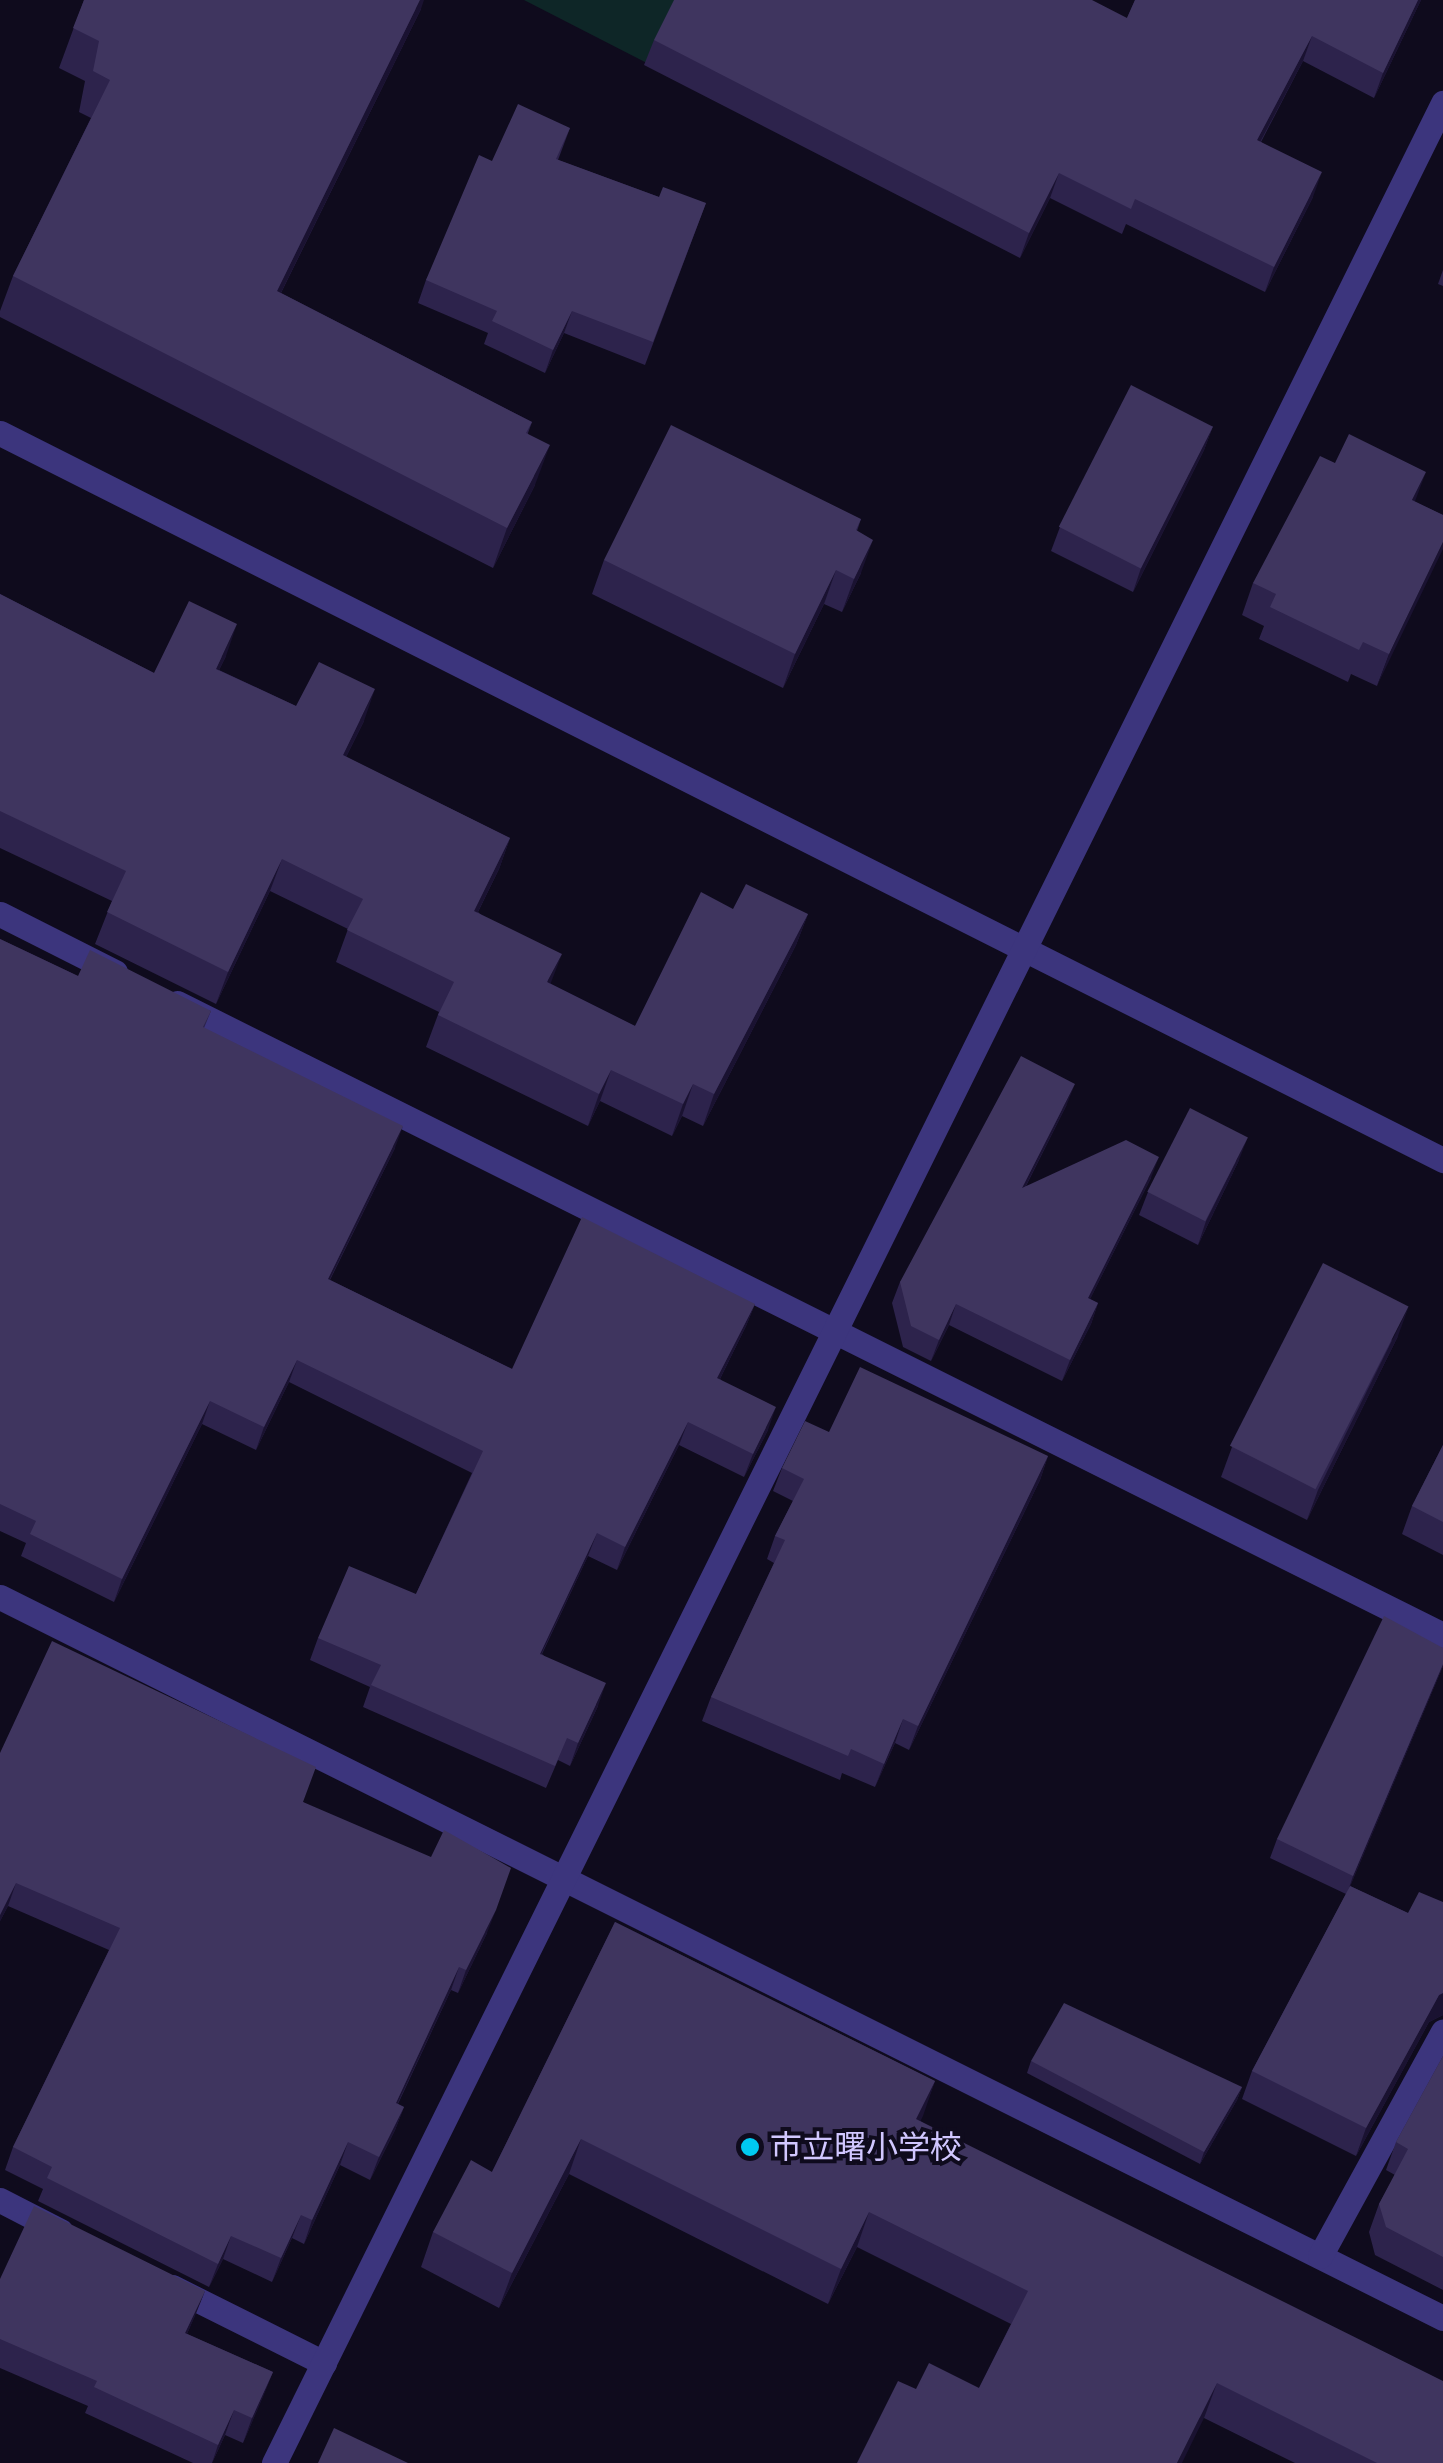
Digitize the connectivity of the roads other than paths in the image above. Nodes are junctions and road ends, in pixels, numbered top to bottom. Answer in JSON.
{"nodes":[{"id":1,"x":1443,"y":103,"type":"edge"},
{"id":2,"x":0,"y":433,"type":"edge"},
{"id":3,"x":0,"y":914,"type":"edge"},
{"id":4,"x":1020,"y":948,"type":"junction"},
{"id":5,"x":1443,"y":1160,"type":"edge"},
{"id":6,"x":835,"y":1333,"type":"junction"},
{"id":7,"x":0,"y":1597,"type":"edge"},
{"id":8,"x":1443,"y":1635,"type":"edge"},
{"id":9,"x":564,"y":1879,"type":"junction"},
{"id":10,"x":1443,"y":2031,"type":"edge"},
{"id":11,"x":0,"y":2200,"type":"edge"},
{"id":12,"x":85,"y":2243,"type":"edge"},
{"id":13,"x":1320,"y":2256,"type":"junction"},
{"id":14,"x":154,"y":2277,"type":"edge"},
{"id":15,"x":1443,"y":2318,"type":"edge"},
{"id":16,"x":324,"y":2363,"type":"junction"},
{"id":17,"x":274,"y":2463,"type":"edge"}],
"edges":[{"from":1,"to":4,"type":"street"},
{"from":2,"to":4,"type":"street"},
{"from":3,"to":6,"type":"street"},
{"from":4,"to":5,"type":"street"},
{"from":4,"to":6,"type":"street"},
{"from":6,"to":8,"type":"street"},
{"from":6,"to":9,"type":"street"},
{"from":7,"to":9,"type":"street"},
{"from":9,"to":13,"type":"street"},
{"from":9,"to":16,"type":"street"},
{"from":10,"to":13,"type":"street"},
{"from":11,"to":12,"type":"street"},
{"from":13,"to":15,"type":"street"},
{"from":14,"to":16,"type":"street"},
{"from":16,"to":17,"type":"street"}]}
